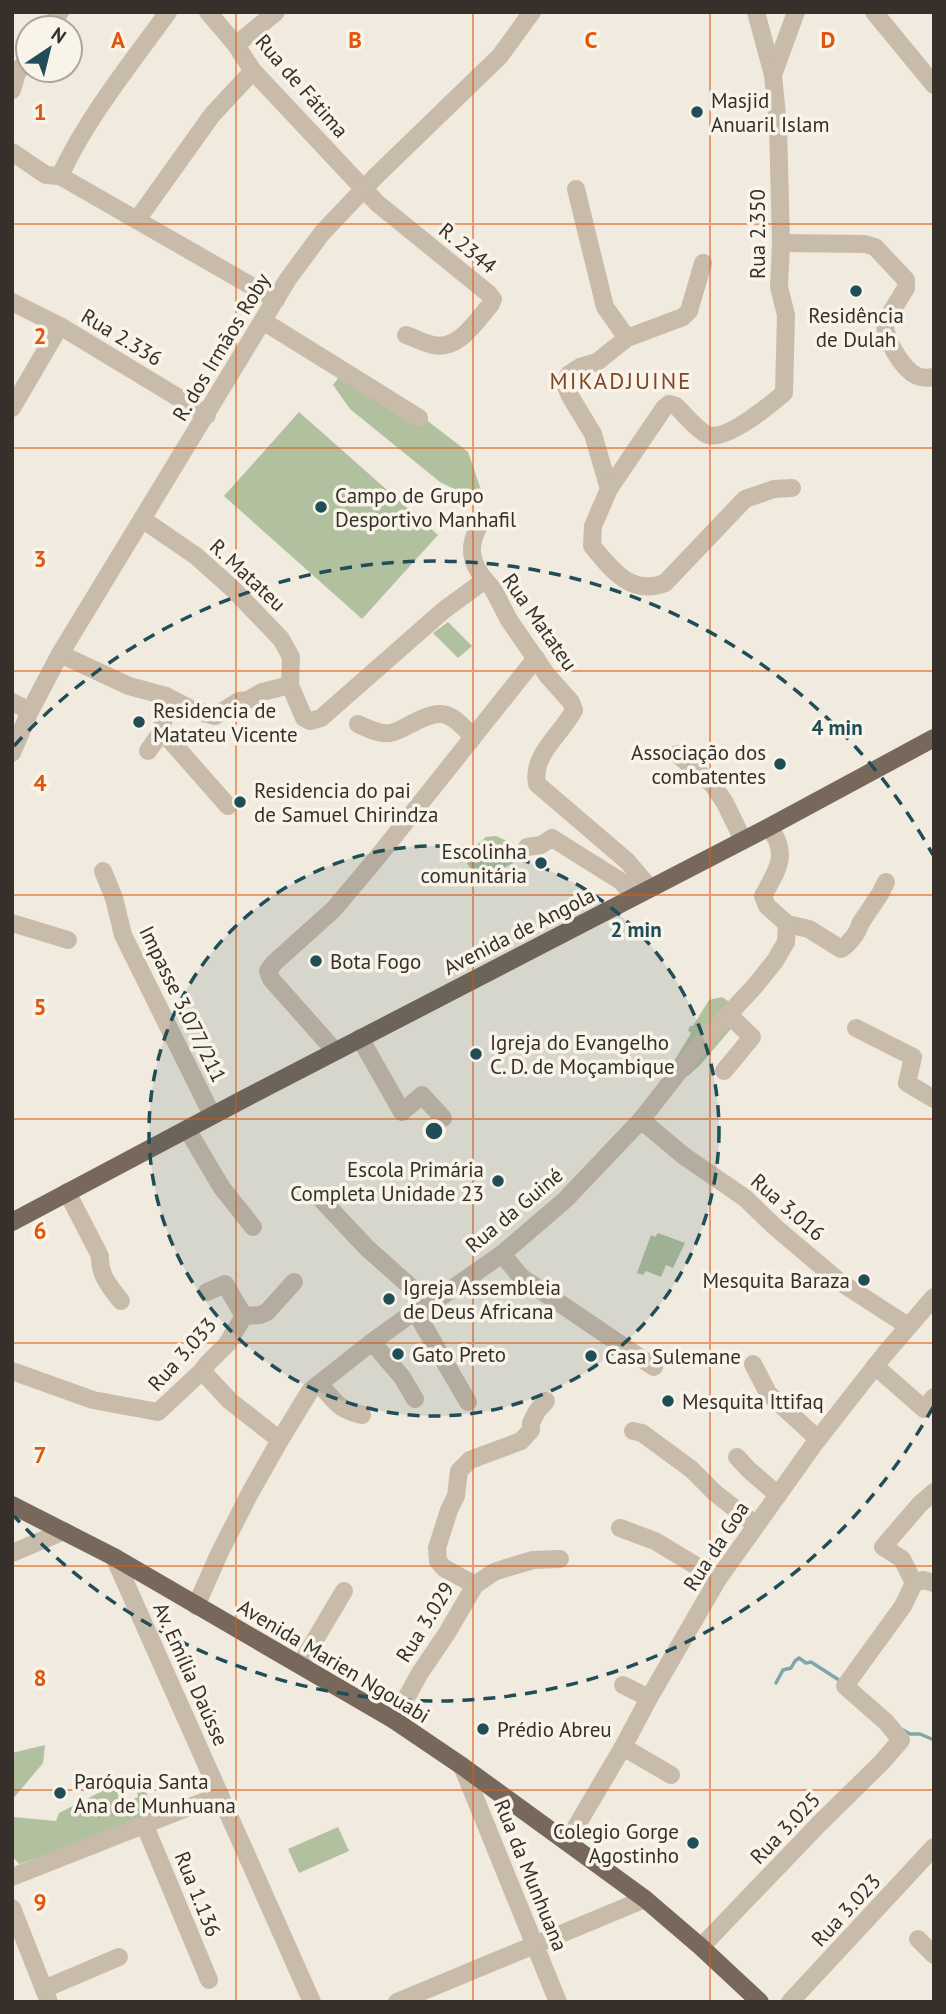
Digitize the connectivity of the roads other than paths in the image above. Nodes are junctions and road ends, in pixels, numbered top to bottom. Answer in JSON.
{"nodes":[{"id":1,"x":168,"y":12,"type":"edge"},
{"id":2,"x":208,"y":12,"type":"edge"},
{"id":3,"x":276,"y":12,"type":"edge"},
{"id":4,"x":532,"y":12,"type":"edge"},
{"id":5,"x":756,"y":12,"type":"edge"},
{"id":6,"x":796,"y":12,"type":"edge"},
{"id":7,"x":874,"y":12,"type":"edge"},
{"id":8,"x":236,"y":45,"type":"junction"},
{"id":9,"x":253,"y":71,"type":"junction"},
{"id":10,"x":773,"y":75,"type":"junction"},
{"id":11,"x":934,"y":85,"type":"edge"},
{"id":12,"x":12,"y":152,"type":"edge"},
{"id":13,"x":60,"y":176,"type":"junction"},
{"id":14,"x":364,"y":188,"type":"junction"},
{"id":15,"x":576,"y":189,"type":"dead end"},
{"id":16,"x":137,"y":220,"type":"junction"},
{"id":17,"x":781,"y":243,"type":"junction"},
{"id":18,"x":704,"y":263,"type":"dead end"},
{"id":19,"x":276,"y":300,"type":"junction"},
{"id":20,"x":12,"y":302,"type":"edge"},
{"id":21,"x":263,"y":321,"type":"junction"},
{"id":22,"x":60,"y":326,"type":"junction"},
{"id":23,"x":406,"y":335,"type":"dead end"},
{"id":24,"x":627,"y":338,"type":"junction"},
{"id":25,"x":934,"y":377,"type":"edge"},
{"id":26,"x":12,"y":408,"type":"edge"},
{"id":27,"x":207,"y":415,"type":"junction"},
{"id":28,"x":419,"y":418,"type":"dead end"},
{"id":29,"x":792,"y":488,"type":"dead end"},
{"id":30,"x":609,"y":489,"type":"junction"},
{"id":31,"x":142,"y":519,"type":"junction"},
{"id":32,"x":480,"y":524,"type":"dead end"},
{"id":33,"x":485,"y":580,"type":"junction"},
{"id":34,"x":60,"y":654,"type":"junction"},
{"id":35,"x":536,"y":658,"type":"junction"},
{"id":36,"x":290,"y":685,"type":"junction"},
{"id":37,"x":166,"y":696,"type":"junction"},
{"id":38,"x":12,"y":702,"type":"edge"},
{"id":39,"x":30,"y":711,"type":"junction"},
{"id":40,"x":358,"y":724,"type":"dead end"},
{"id":41,"x":162,"y":731,"type":"junction"},
{"id":42,"x":473,"y":737,"type":"junction"},
{"id":43,"x":934,"y":738,"type":"edge"},
{"id":44,"x":148,"y":751,"type":"dead end"},
{"id":45,"x":12,"y":753,"type":"edge"},
{"id":46,"x":677,"y":754,"type":"dead end"},
{"id":47,"x":228,"y":806,"type":"dead end"},
{"id":48,"x":769,"y":827,"type":"junction"},
{"id":49,"x":743,"y":840,"type":"junction"},
{"id":50,"x":527,"y":847,"type":"dead end"},
{"id":51,"x":103,"y":871,"type":"dead end"},
{"id":52,"x":886,"y":882,"type":"dead end"},
{"id":53,"x":650,"y":888,"type":"junction"},
{"id":54,"x":633,"y":897,"type":"junction"},
{"id":55,"x":12,"y":923,"type":"edge"},
{"id":56,"x":787,"y":924,"type":"junction"},
{"id":57,"x":68,"y":940,"type":"dead end"},
{"id":58,"x":728,"y":1014,"type":"junction"},
{"id":59,"x":856,"y":1028,"type":"dead end"},
{"id":60,"x":360,"y":1038,"type":"junction"},
{"id":61,"x":335,"y":1051,"type":"junction"},
{"id":62,"x":724,"y":1072,"type":"dead end"},
{"id":63,"x":934,"y":1099,"type":"edge"},
{"id":64,"x":212,"y":1115,"type":"junction"},
{"id":65,"x":443,"y":1118,"type":"dead end"},
{"id":66,"x":641,"y":1120,"type":"junction"},
{"id":67,"x":187,"y":1129,"type":"junction"},
{"id":68,"x":67,"y":1192,"type":"junction"},
{"id":69,"x":320,"y":1198,"type":"dead end"},
{"id":70,"x":12,"y":1222,"type":"edge"},
{"id":71,"x":253,"y":1227,"type":"dead end"},
{"id":72,"x":502,"y":1254,"type":"junction"},
{"id":73,"x":294,"y":1282,"type":"dead end"},
{"id":74,"x":207,"y":1292,"type":"dead end"},
{"id":75,"x":934,"y":1297,"type":"edge"},
{"id":76,"x":121,"y":1301,"type":"dead end"},
{"id":77,"x":420,"y":1308,"type":"junction"},
{"id":78,"x":244,"y":1315,"type":"junction"},
{"id":79,"x":908,"y":1326,"type":"junction"},
{"id":80,"x":372,"y":1342,"type":"junction"},
{"id":81,"x":753,"y":1364,"type":"dead end"},
{"id":82,"x":875,"y":1366,"type":"junction"},
{"id":83,"x":654,"y":1367,"type":"dead end"},
{"id":84,"x":12,"y":1371,"type":"edge"},
{"id":85,"x":202,"y":1371,"type":"junction"},
{"id":86,"x":319,"y":1384,"type":"junction"},
{"id":87,"x":934,"y":1397,"type":"edge"},
{"id":88,"x":415,"y":1399,"type":"dead end"},
{"id":89,"x":546,"y":1401,"type":"dead end"},
{"id":90,"x":468,"y":1402,"type":"dead end"},
{"id":91,"x":362,"y":1415,"type":"dead end"},
{"id":92,"x":641,"y":1427,"type":"dead end"},
{"id":93,"x":818,"y":1439,"type":"junction"},
{"id":94,"x":280,"y":1440,"type":"junction"},
{"id":95,"x":737,"y":1457,"type":"dead end"},
{"id":96,"x":934,"y":1492,"type":"edge"},
{"id":97,"x":778,"y":1495,"type":"junction"},
{"id":98,"x":12,"y":1505,"type":"edge"},
{"id":99,"x":756,"y":1525,"type":"junction"},
{"id":100,"x":620,"y":1528,"type":"dead end"},
{"id":101,"x":64,"y":1531,"type":"junction"},
{"id":102,"x":12,"y":1553,"type":"edge"},
{"id":103,"x":114,"y":1557,"type":"junction"},
{"id":104,"x":560,"y":1559,"type":"dead end"},
{"id":105,"x":718,"y":1579,"type":"junction"},
{"id":106,"x":914,"y":1583,"type":"junction"},
{"id":107,"x":934,"y":1583,"type":"edge"},
{"id":108,"x":475,"y":1585,"type":"junction"},
{"id":109,"x":344,"y":1591,"type":"dead end"},
{"id":110,"x":196,"y":1606,"type":"junction"},
{"id":111,"x":300,"y":1665,"type":"junction"},
{"id":112,"x":624,"y":1685,"type":"dead end"},
{"id":113,"x":649,"y":1698,"type":"junction"},
{"id":114,"x":394,"y":1720,"type":"junction"},
{"id":115,"x":623,"y":1746,"type":"junction"},
{"id":116,"x":462,"y":1766,"type":"junction"},
{"id":117,"x":671,"y":1774,"type":"dead end"},
{"id":118,"x":220,"y":1795,"type":"junction"},
{"id":119,"x":145,"y":1826,"type":"junction"},
{"id":120,"x":567,"y":1842,"type":"junction"},
{"id":121,"x":931,"y":1856,"type":"edge"},
{"id":122,"x":12,"y":1877,"type":"edge"},
{"id":123,"x":645,"y":1899,"type":"junction"},
{"id":124,"x":12,"y":1908,"type":"edge"},
{"id":125,"x":918,"y":1940,"type":"dead end"},
{"id":126,"x":535,"y":1946,"type":"junction"},
{"id":127,"x":701,"y":1947,"type":"junction"},
{"id":128,"x":934,"y":1955,"type":"edge"},
{"id":129,"x":119,"y":1957,"type":"dead end"},
{"id":130,"x":209,"y":1980,"type":"dead end"},
{"id":131,"x":43,"y":1997,"type":"edge"},
{"id":132,"x":312,"y":2002,"type":"edge"},
{"id":133,"x":397,"y":2002,"type":"edge"},
{"id":134,"x":558,"y":2002,"type":"edge"},
{"id":135,"x":760,"y":2002,"type":"edge"},
{"id":136,"x":790,"y":2002,"type":"edge"}],
"edges":[{"from":1,"to":13,"type":"street"},
{"from":2,"to":8,"type":"street","name":"Rua de Fátima"},
{"from":3,"to":8,"type":"street"},
{"from":4,"to":14,"type":"street","name":"R. dos Irmãos Roby"},
{"from":5,"to":10,"type":"street"},
{"from":6,"to":10,"type":"street","name":"Rua 2.350"},
{"from":7,"to":11,"type":"street"},
{"from":8,"to":9,"type":"street","name":"Rua de Fátima"},
{"from":9,"to":14,"type":"street","name":"Rua de Fátima"},
{"from":9,"to":16,"type":"street"},
{"from":10,"to":17,"type":"street","name":"Rua 2.350"},
{"from":12,"to":13,"type":"street"},
{"from":13,"to":16,"type":"street"},
{"from":14,"to":19,"type":"street","name":"R. dos Irmãos Roby"},
{"from":14,"to":23,"type":"street","name":"R. 2344"},
{"from":15,"to":24,"type":"street"},
{"from":16,"to":19,"type":"street"},
{"from":17,"to":25,"type":"street"},
{"from":17,"to":30,"type":"street","name":"Rua 2.350"},
{"from":18,"to":24,"type":"street"},
{"from":19,"to":21,"type":"street","name":"R. dos Irmãos Roby"},
{"from":20,"to":22,"type":"street","name":"Rua 2.336"},
{"from":21,"to":27,"type":"street","name":"R. dos Irmãos Roby"},
{"from":21,"to":28,"type":"street"},
{"from":22,"to":26,"type":"street"},
{"from":22,"to":27,"type":"street","name":"Rua 2.336"},
{"from":24,"to":30,"type":"street"},
{"from":27,"to":31,"type":"street","name":"R. dos Irmãos Roby"},
{"from":29,"to":30,"type":"street"},
{"from":31,"to":34,"type":"street","name":"R. dos Irmãos Roby"},
{"from":31,"to":36,"type":"street","name":"R. Matateu"},
{"from":32,"to":33,"type":"street"},
{"from":33,"to":35,"type":"street","name":"Rua Matateu"},
{"from":33,"to":36,"type":"street","name":"Rua Matateu"},
{"from":34,"to":37,"type":"street"},
{"from":34,"to":39,"type":"street","name":"R. dos Irmãos Roby"},
{"from":35,"to":42,"type":"street"},
{"from":35,"to":53,"type":"street","name":"Rua Matateu"},
{"from":36,"to":37,"type":"street"},
{"from":37,"to":41,"type":"street"},
{"from":38,"to":39,"type":"street"},
{"from":39,"to":45,"type":"street","name":"R. dos Irmãos Roby"},
{"from":40,"to":42,"type":"street"},
{"from":41,"to":44,"type":"street"},
{"from":41,"to":47,"type":"street"},
{"from":42,"to":61,"type":"street"},
{"from":43,"to":48,"type":"main road","name":"Avenida de Angola"},
{"from":46,"to":49,"type":"street"},
{"from":48,"to":49,"type":"main road","name":"Avenida de Angola"},
{"from":48,"to":56,"type":"street"},
{"from":49,"to":53,"type":"main road","name":"Avenida de Angola"},
{"from":50,"to":54,"type":"street"},
{"from":51,"to":64,"type":"street","name":"Impasse 3.077/211"},
{"from":52,"to":56,"type":"street"},
{"from":53,"to":54,"type":"main road","name":"Avenida de Angola"},
{"from":54,"to":60,"type":"main road","name":"Avenida de Angola"},
{"from":55,"to":57,"type":"street"},
{"from":56,"to":58,"type":"street","name":"Rua da Guiné"},
{"from":58,"to":62,"type":"street"},
{"from":58,"to":66,"type":"street","name":"Rua da Guiné"},
{"from":59,"to":63,"type":"street"},
{"from":60,"to":61,"type":"main road","name":"Avenida de Angola"},
{"from":60,"to":65,"type":"street"},
{"from":61,"to":64,"type":"main road","name":"Avenida de Angola"},
{"from":64,"to":67,"type":"main road","name":"Avenida de Angola"},
{"from":66,"to":72,"type":"street","name":"Rua da Guiné"},
{"from":66,"to":79,"type":"street","name":"Rua 3.016"},
{"from":67,"to":68,"type":"main road","name":"Avenida de Angola"},
{"from":67,"to":71,"type":"street"},
{"from":68,"to":70,"type":"main road","name":"Avenida de Angola"},
{"from":68,"to":76,"type":"street"},
{"from":69,"to":77,"type":"street"},
{"from":72,"to":77,"type":"street","name":"Rua da Guiné"},
{"from":72,"to":83,"type":"street"},
{"from":73,"to":78,"type":"street"},
{"from":74,"to":78,"type":"street","name":"Rua 3.033"},
{"from":75,"to":79,"type":"street","name":"Rua da Goa"},
{"from":77,"to":80,"type":"street","name":"Rua da Guiné"},
{"from":77,"to":90,"type":"street"},
{"from":78,"to":85,"type":"street","name":"Rua 3.033"},
{"from":79,"to":82,"type":"street","name":"Rua da Goa"},
{"from":80,"to":86,"type":"street","name":"Rua da Guiné"},
{"from":80,"to":88,"type":"street"},
{"from":81,"to":93,"type":"street"},
{"from":82,"to":87,"type":"street"},
{"from":82,"to":93,"type":"street","name":"Rua da Goa"},
{"from":84,"to":85,"type":"street","name":"Rua 3.033"},
{"from":85,"to":94,"type":"street"},
{"from":86,"to":91,"type":"street"},
{"from":86,"to":94,"type":"street","name":"Rua da Guiné"},
{"from":89,"to":108,"type":"street"},
{"from":92,"to":99,"type":"street"},
{"from":93,"to":97,"type":"street","name":"Rua da Goa"},
{"from":94,"to":110,"type":"street","name":"Rua da Guiné"},
{"from":95,"to":97,"type":"street"},
{"from":96,"to":106,"type":"street"},
{"from":97,"to":99,"type":"street","name":"Rua da Goa"},
{"from":98,"to":101,"type":"main road","name":"Avenida Marien Ngouabi"},
{"from":99,"to":105,"type":"street","name":"Rua da Goa"},
{"from":100,"to":105,"type":"street"},
{"from":101,"to":102,"type":"street"},
{"from":101,"to":103,"type":"main road","name":"Avenida Marien Ngouabi"},
{"from":103,"to":110,"type":"main road","name":"Avenida Marien Ngouabi"},
{"from":103,"to":118,"type":"street","name":"Av. Emília Daússe"},
{"from":104,"to":108,"type":"street"},
{"from":105,"to":113,"type":"street","name":"Rua da Goa"},
{"from":106,"to":107,"type":"street"},
{"from":106,"to":127,"type":"street","name":"Rua 3.025"},
{"from":108,"to":114,"type":"street","name":"Rua 3.029"},
{"from":109,"to":111,"type":"street"},
{"from":110,"to":111,"type":"main road","name":"Avenida Marien Ngouabi"},
{"from":111,"to":114,"type":"main road","name":"Avenida Marien Ngouabi"},
{"from":112,"to":113,"type":"street"},
{"from":113,"to":115,"type":"street","name":"Rua da Goa"},
{"from":114,"to":116,"type":"main road","name":"Avenida Marien Ngouabi"},
{"from":115,"to":117,"type":"street"},
{"from":115,"to":120,"type":"street","name":"Rua da Goa"},
{"from":116,"to":120,"type":"main road","name":"Avenida Marien Ngouabi"},
{"from":116,"to":126,"type":"street","name":"Rua da Munhuana"},
{"from":118,"to":119,"type":"street"},
{"from":118,"to":132,"type":"street","name":"Av. Emília Daússe"},
{"from":119,"to":122,"type":"street"},
{"from":119,"to":130,"type":"street","name":"Rua 1.136"},
{"from":120,"to":123,"type":"main road","name":"Avenida Marien Ngouabi"},
{"from":121,"to":136,"type":"street","name":"Rua 3.023"},
{"from":123,"to":126,"type":"street"},
{"from":123,"to":127,"type":"main road","name":"Avenida Marien Ngouabi"},
{"from":124,"to":131,"type":"street"},
{"from":125,"to":128,"type":"street"},
{"from":126,"to":133,"type":"street"},
{"from":126,"to":134,"type":"street","name":"Rua da Munhuana"},
{"from":127,"to":135,"type":"main road","name":"Avenida Marien Ngouabi"},
{"from":129,"to":131,"type":"street"}]}
